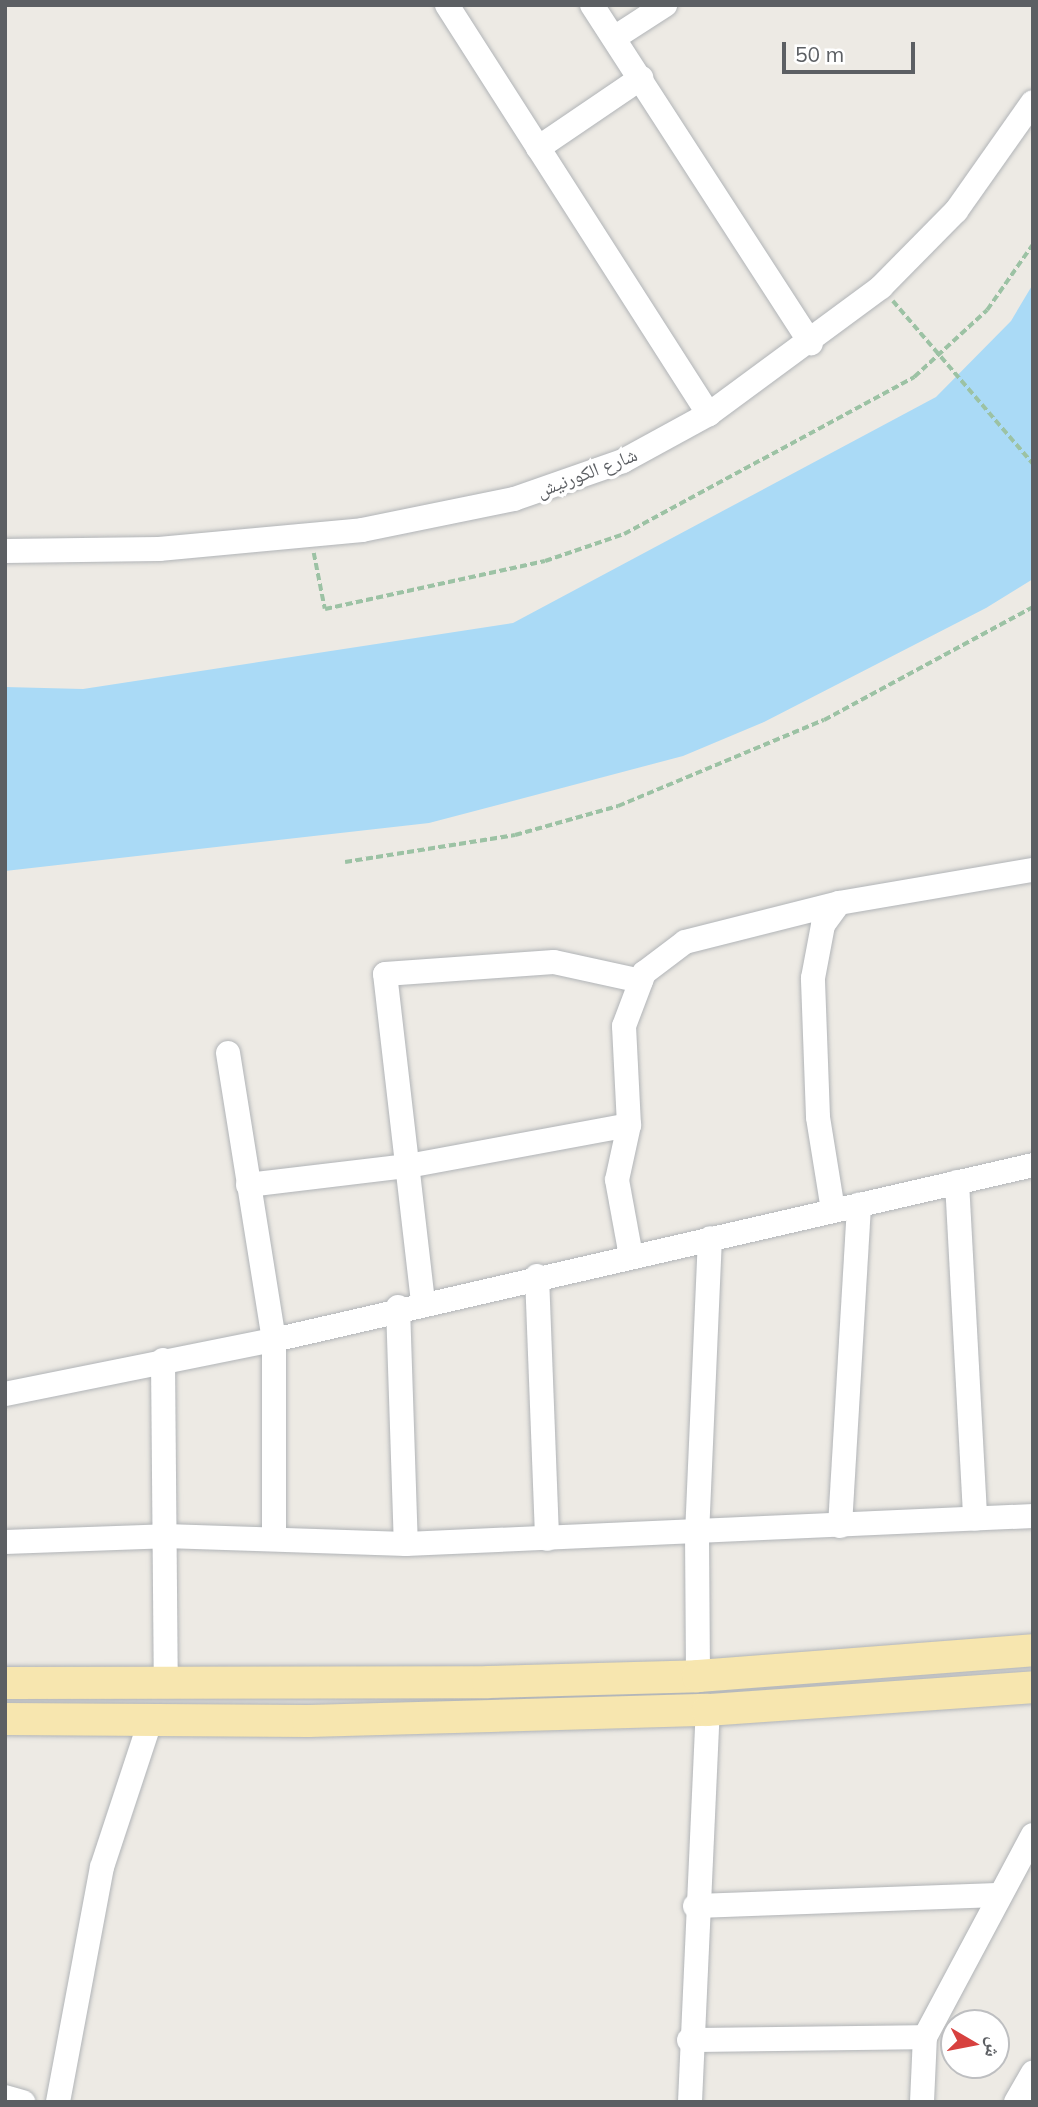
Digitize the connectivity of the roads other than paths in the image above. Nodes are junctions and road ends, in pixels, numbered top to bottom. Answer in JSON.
{"nodes":[{"id":1,"x":447,"y":5,"type":"edge"},
{"id":2,"x":592,"y":5,"type":"edge"},
{"id":3,"x":665,"y":5,"type":"edge"},
{"id":4,"x":614,"y":38,"type":"junction"},
{"id":5,"x":641,"y":78,"type":"junction"},
{"id":6,"x":1033,"y":102,"type":"edge"},
{"id":7,"x":538,"y":148,"type":"junction"},
{"id":8,"x":811,"y":343,"type":"junction"},
{"id":9,"x":709,"y":414,"type":"junction"},
{"id":10,"x":5,"y":551,"type":"edge"},
{"id":11,"x":1033,"y":870,"type":"edge"},
{"id":12,"x":839,"y":903,"type":"junction"},
{"id":13,"x":641,"y":981,"type":"junction"},
{"id":14,"x":228,"y":1052,"type":"dead end"},
{"id":15,"x":629,"y":1125,"type":"junction"},
{"id":16,"x":1033,"y":1165,"type":"edge"},
{"id":17,"x":408,"y":1166,"type":"junction"},
{"id":18,"x":957,"y":1182,"type":"junction"},
{"id":19,"x":248,"y":1185,"type":"junction"},
{"id":20,"x":859,"y":1205,"type":"junction"},
{"id":21,"x":834,"y":1210,"type":"junction"},
{"id":22,"x":710,"y":1238,"type":"junction"},
{"id":23,"x":631,"y":1256,"type":"junction"},
{"id":24,"x":537,"y":1276,"type":"junction"},
{"id":25,"x":423,"y":1302,"type":"junction"},
{"id":26,"x":398,"y":1307,"type":"junction"},
{"id":27,"x":274,"y":1340,"type":"junction"},
{"id":28,"x":163,"y":1360,"type":"junction"},
{"id":29,"x":5,"y":1394,"type":"edge"},
{"id":30,"x":1033,"y":1516,"type":"edge"},
{"id":31,"x":975,"y":1519,"type":"junction"},
{"id":32,"x":840,"y":1527,"type":"junction"},
{"id":33,"x":696,"y":1535,"type":"junction"},
{"id":34,"x":165,"y":1536,"type":"junction"},
{"id":35,"x":274,"y":1539,"type":"junction"},
{"id":36,"x":547,"y":1539,"type":"junction"},
{"id":37,"x":5,"y":1542,"type":"edge"},
{"id":38,"x":406,"y":1544,"type":"junction"},
{"id":39,"x":1033,"y":1650,"type":"edge"},
{"id":40,"x":698,"y":1676,"type":"junction"},
{"id":41,"x":5,"y":1682,"type":"edge"},
{"id":42,"x":316,"y":1683,"type":"junction"},
{"id":43,"x":166,"y":1684,"type":"junction"},
{"id":44,"x":1033,"y":1687,"type":"edge"},
{"id":45,"x":708,"y":1710,"type":"junction"},
{"id":46,"x":5,"y":1718,"type":"edge"},
{"id":47,"x":315,"y":1720,"type":"junction"},
{"id":48,"x":150,"y":1722,"type":"junction"},
{"id":49,"x":1033,"y":1835,"type":"edge"},
{"id":50,"x":999,"y":1895,"type":"junction"},
{"id":51,"x":695,"y":1906,"type":"junction"},
{"id":52,"x":925,"y":2037,"type":"junction"},
{"id":53,"x":689,"y":2040,"type":"junction"},
{"id":54,"x":1033,"y":2073,"type":"edge"},
{"id":55,"x":5,"y":2097,"type":"edge"},
{"id":56,"x":23,"y":2102,"type":"edge"},
{"id":57,"x":58,"y":2102,"type":"edge"},
{"id":58,"x":690,"y":2102,"type":"edge"},
{"id":59,"x":922,"y":2102,"type":"edge"},
{"id":60,"x":1016,"y":2102,"type":"edge"}],
"edges":[{"from":1,"to":7,"type":"street"},
{"from":2,"to":4,"type":"street"},
{"from":3,"to":4,"type":"street"},
{"from":4,"to":5,"type":"street"},
{"from":5,"to":7,"type":"street"},
{"from":5,"to":8,"type":"street"},
{"from":6,"to":8,"type":"street","name":"شارع الكورنيش"},
{"from":7,"to":9,"type":"street"},
{"from":8,"to":9,"type":"street","name":"شارع الكورنيش"},
{"from":9,"to":10,"type":"street","name":"شارع الكورنيش"},
{"from":11,"to":12,"type":"street"},
{"from":12,"to":13,"type":"street"},
{"from":12,"to":21,"type":"street"},
{"from":13,"to":15,"type":"street"},
{"from":13,"to":17,"type":"street"},
{"from":14,"to":19,"type":"street"},
{"from":15,"to":17,"type":"street"},
{"from":15,"to":23,"type":"street"},
{"from":16,"to":18,"type":"street"},
{"from":17,"to":19,"type":"street"},
{"from":17,"to":25,"type":"street"},
{"from":18,"to":20,"type":"street"},
{"from":18,"to":31,"type":"street"},
{"from":19,"to":27,"type":"street"},
{"from":20,"to":21,"type":"street"},
{"from":20,"to":32,"type":"street"},
{"from":21,"to":22,"type":"street"},
{"from":22,"to":23,"type":"street"},
{"from":22,"to":33,"type":"street"},
{"from":23,"to":24,"type":"street"},
{"from":24,"to":25,"type":"street"},
{"from":24,"to":36,"type":"street"},
{"from":25,"to":26,"type":"street"},
{"from":26,"to":27,"type":"street"},
{"from":26,"to":38,"type":"street"},
{"from":27,"to":28,"type":"street"},
{"from":27,"to":35,"type":"street"},
{"from":28,"to":29,"type":"street"},
{"from":28,"to":34,"type":"street"},
{"from":30,"to":31,"type":"street"},
{"from":31,"to":32,"type":"street"},
{"from":32,"to":33,"type":"street"},
{"from":33,"to":36,"type":"street"},
{"from":33,"to":40,"type":"street"},
{"from":34,"to":35,"type":"street"},
{"from":34,"to":37,"type":"street"},
{"from":34,"to":43,"type":"street"},
{"from":35,"to":38,"type":"street"},
{"from":36,"to":38,"type":"street"},
{"from":39,"to":40,"type":"main road"},
{"from":40,"to":42,"type":"main road"},
{"from":41,"to":43,"type":"main road"},
{"from":42,"to":43,"type":"main road"},
{"from":42,"to":47,"type":"main road"},
{"from":44,"to":45,"type":"main road"},
{"from":45,"to":47,"type":"main road"},
{"from":45,"to":51,"type":"street"},
{"from":46,"to":48,"type":"main road"},
{"from":47,"to":48,"type":"main road"},
{"from":48,"to":57,"type":"street"},
{"from":49,"to":50,"type":"street"},
{"from":50,"to":51,"type":"street"},
{"from":50,"to":52,"type":"street"},
{"from":51,"to":53,"type":"street"},
{"from":52,"to":53,"type":"street"},
{"from":52,"to":59,"type":"street"},
{"from":53,"to":58,"type":"street"},
{"from":54,"to":60,"type":"street"},
{"from":55,"to":56,"type":"street"}]}
